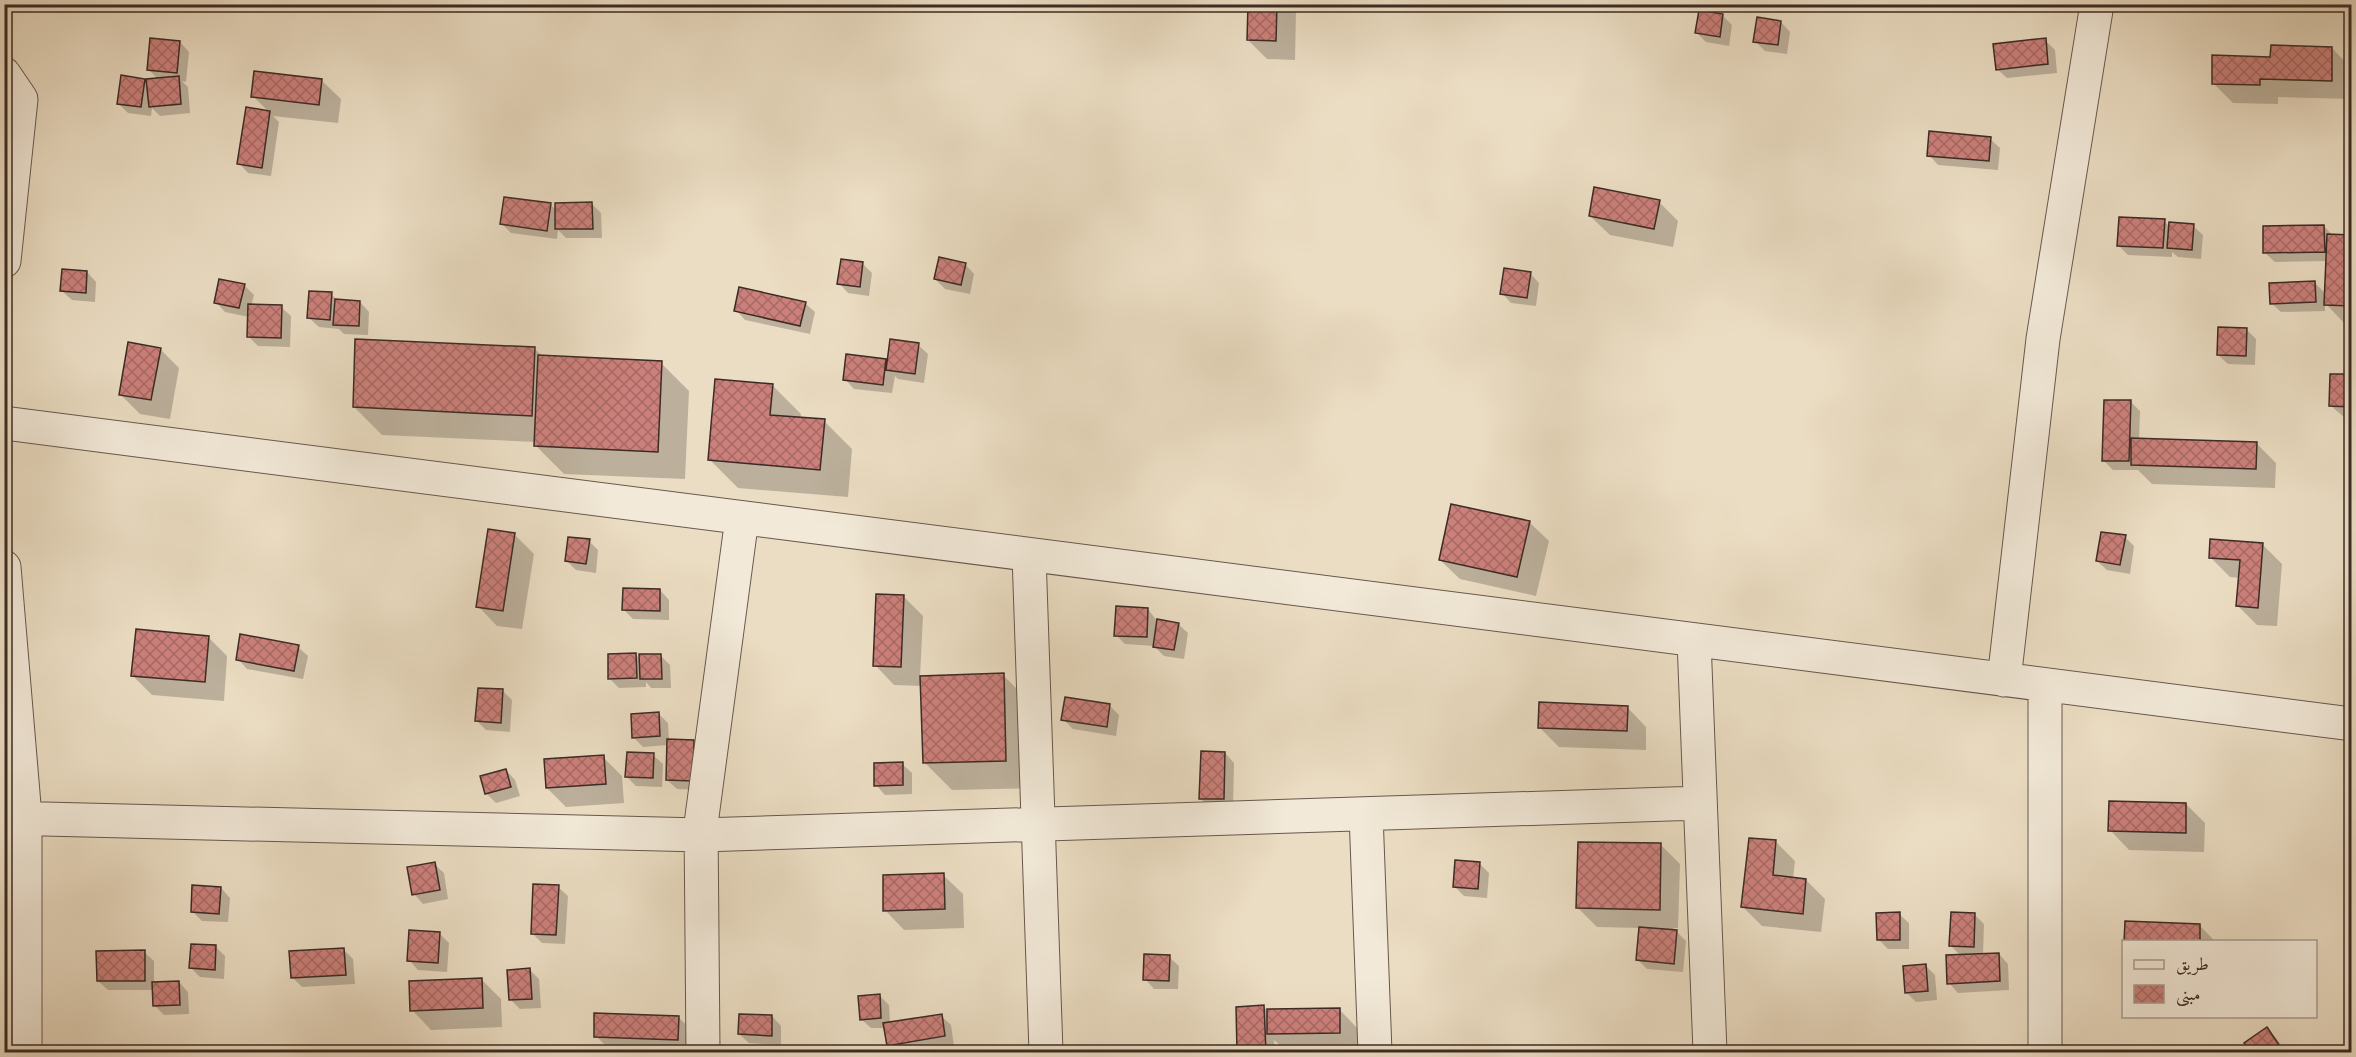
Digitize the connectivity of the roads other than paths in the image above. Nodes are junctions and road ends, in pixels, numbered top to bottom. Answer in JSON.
{"nodes":[{"id":1,"x":2097,"y":4,"type":"edge"},
{"id":2,"x":4,"y":74,"type":"edge"},
{"id":3,"x":4,"y":261,"type":"edge"},
{"id":4,"x":4,"y":423,"type":"edge"},
{"id":5,"x":742,"y":518,"type":"junction"},
{"id":6,"x":1029,"y":555,"type":"junction"},
{"id":7,"x":4,"y":567,"type":"edge"},
{"id":8,"x":1694,"y":640,"type":"junction"},
{"id":9,"x":2004,"y":680,"type":"junction"},
{"id":10,"x":2044,"y":685,"type":"junction"},
{"id":11,"x":2352,"y":724,"type":"edge"},
{"id":12,"x":1700,"y":803,"type":"junction"},
{"id":13,"x":1366,"y":814,"type":"junction"},
{"id":14,"x":15,"y":818,"type":"edge"},
{"id":15,"x":1038,"y":825,"type":"junction"},
{"id":16,"x":701,"y":835,"type":"junction"},
{"id":17,"x":25,"y":1053,"type":"edge"},
{"id":18,"x":703,"y":1053,"type":"edge"},
{"id":19,"x":1046,"y":1053,"type":"edge"},
{"id":20,"x":1375,"y":1053,"type":"edge"},
{"id":21,"x":1710,"y":1053,"type":"edge"},
{"id":22,"x":2046,"y":1053,"type":"edge"}],
"edges":[{"from":1,"to":9,"type":"street"},
{"from":2,"to":3,"type":"street"},
{"from":4,"to":5,"type":"street"},
{"from":5,"to":6,"type":"street"},
{"from":5,"to":16,"type":"street"},
{"from":6,"to":8,"type":"street"},
{"from":6,"to":15,"type":"street"},
{"from":7,"to":14,"type":"street"},
{"from":8,"to":9,"type":"street"},
{"from":8,"to":12,"type":"street"},
{"from":9,"to":10,"type":"street"},
{"from":10,"to":11,"type":"street"},
{"from":10,"to":22,"type":"street"},
{"from":12,"to":13,"type":"street"},
{"from":12,"to":21,"type":"street"},
{"from":13,"to":15,"type":"street"},
{"from":13,"to":20,"type":"street"},
{"from":14,"to":16,"type":"street"},
{"from":14,"to":17,"type":"street"},
{"from":15,"to":16,"type":"street"},
{"from":15,"to":19,"type":"street"},
{"from":16,"to":18,"type":"street"}]}
